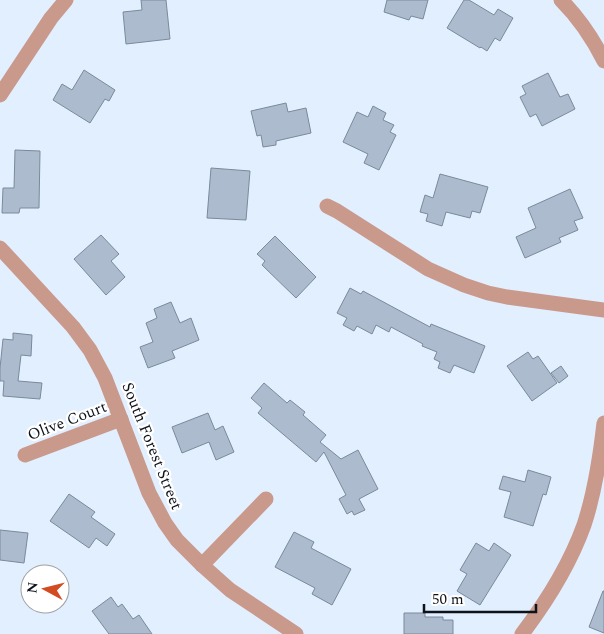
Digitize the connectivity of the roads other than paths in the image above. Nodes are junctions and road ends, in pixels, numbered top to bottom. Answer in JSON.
{"nodes":[{"id":1,"x":66,"y":0,"type":"edge"},
{"id":2,"x":562,"y":0,"type":"edge"},
{"id":3,"x":599,"y":38,"type":"edge"},
{"id":4,"x":604,"y":61,"type":"edge"},
{"id":5,"x":0,"y":95,"type":"edge"},
{"id":6,"x":327,"y":206,"type":"dead end"},
{"id":7,"x":0,"y":248,"type":"edge"},
{"id":8,"x":604,"y":310,"type":"edge"},
{"id":9,"x":121,"y":419,"type":"junction"},
{"id":10,"x":604,"y":423,"type":"edge"},
{"id":11,"x":26,"y":455,"type":"dead end"},
{"id":12,"x":266,"y":499,"type":"dead end"},
{"id":13,"x":202,"y":565,"type":"junction"},
{"id":14,"x":296,"y":634,"type":"edge"},
{"id":15,"x":522,"y":634,"type":"edge"}],
"edges":[{"from":1,"to":5,"type":"street"},
{"from":2,"to":3,"type":"street"},
{"from":3,"to":4,"type":"street"},
{"from":6,"to":8,"type":"street"},
{"from":7,"to":9,"type":"street","name":"South Forest Street"},
{"from":9,"to":11,"type":"street","name":"Olive Court"},
{"from":9,"to":13,"type":"street","name":"South Forest Street"},
{"from":10,"to":15,"type":"street"},
{"from":12,"to":13,"type":"street"},
{"from":13,"to":14,"type":"street","name":"South Forest Street"}]}
